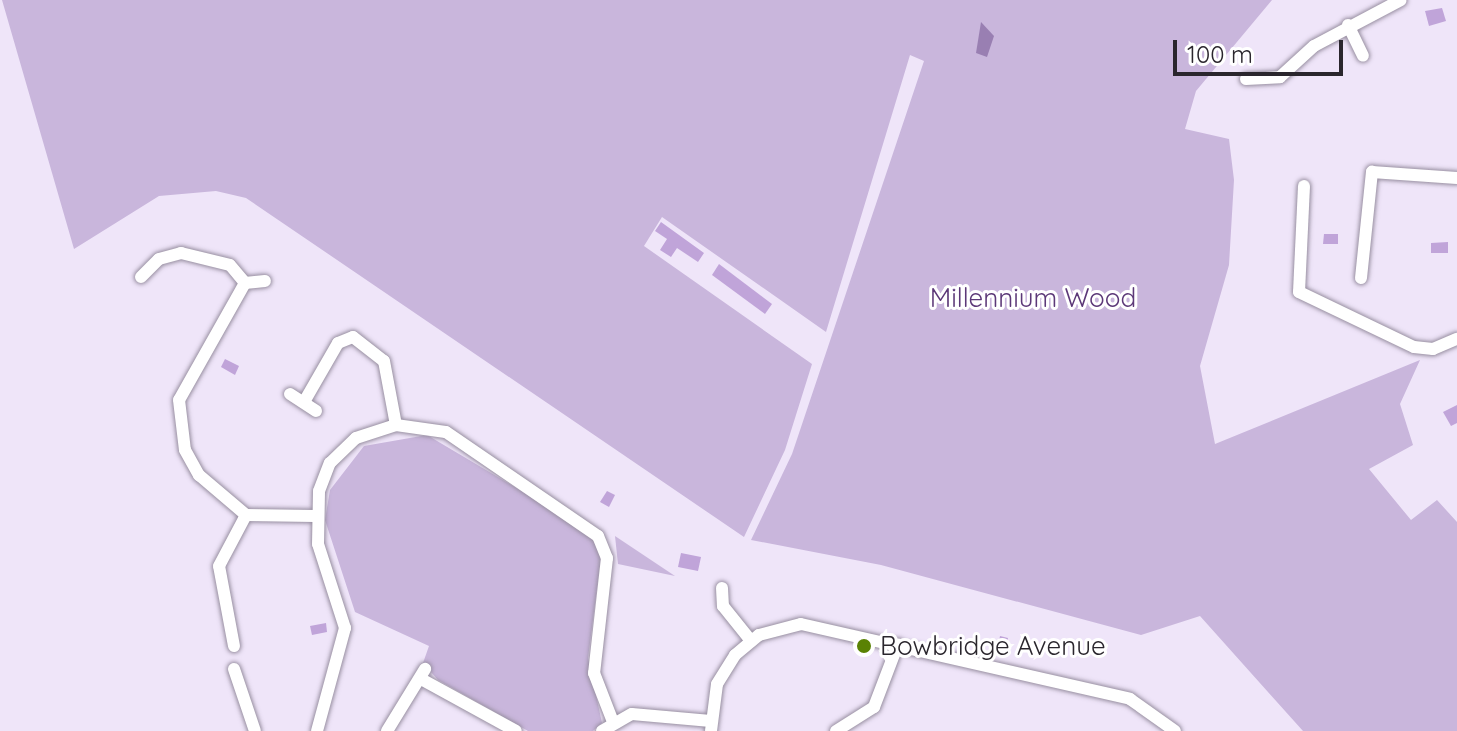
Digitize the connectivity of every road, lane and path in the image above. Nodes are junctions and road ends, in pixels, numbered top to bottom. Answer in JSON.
{"nodes":[{"id":1,"x":1401,"y":0,"type":"edge"},
{"id":2,"x":1348,"y":25,"type":"junction"},
{"id":3,"x":1363,"y":56,"type":"dead end"},
{"id":4,"x":1246,"y":79,"type":"dead end"},
{"id":5,"x":1457,"y":178,"type":"edge"},
{"id":6,"x":1304,"y":186,"type":"dead end"},
{"id":7,"x":152,"y":246,"type":"dead end"},
{"id":8,"x":159,"y":259,"type":"junction"},
{"id":9,"x":141,"y":277,"type":"dead end"},
{"id":10,"x":1361,"y":278,"type":"dead end"},
{"id":11,"x":265,"y":281,"type":"dead end"},
{"id":12,"x":245,"y":283,"type":"junction"},
{"id":13,"x":1457,"y":339,"type":"edge"},
{"id":14,"x":290,"y":394,"type":"dead end"},
{"id":15,"x":304,"y":402,"type":"junction"},
{"id":16,"x":316,"y":411,"type":"dead end"},
{"id":17,"x":396,"y":425,"type":"junction"},
{"id":18,"x":246,"y":515,"type":"junction"},
{"id":19,"x":315,"y":516,"type":"junction"},
{"id":20,"x":722,"y":588,"type":"dead end"},
{"id":21,"x":751,"y":641,"type":"junction"},
{"id":22,"x":898,"y":644,"type":"junction"},
{"id":23,"x":234,"y":646,"type":"dead end"},
{"id":24,"x":234,"y":669,"type":"dead end"},
{"id":25,"x":613,"y":722,"type":"junction"},
{"id":26,"x":711,"y":726,"type":"edge"},
{"id":27,"x":255,"y":731,"type":"edge"},
{"id":28,"x":317,"y":731,"type":"edge"},
{"id":29,"x":387,"y":731,"type":"edge"},
{"id":30,"x":516,"y":731,"type":"edge"},
{"id":31,"x":602,"y":731,"type":"edge"},
{"id":32,"x":836,"y":731,"type":"edge"},
{"id":33,"x":1175,"y":731,"type":"edge"}],
"edges":[{"from":1,"to":2,"type":"street"},
{"from":2,"to":3,"type":"street"},
{"from":2,"to":4,"type":"street"},
{"from":5,"to":10,"type":"street"},
{"from":6,"to":13,"type":"street"},
{"from":7,"to":8,"type":"street"},
{"from":8,"to":9,"type":"street"},
{"from":8,"to":12,"type":"street"},
{"from":11,"to":12,"type":"street"},
{"from":12,"to":18,"type":"street"},
{"from":14,"to":15,"type":"street"},
{"from":15,"to":16,"type":"street"},
{"from":15,"to":17,"type":"street"},
{"from":17,"to":19,"type":"street"},
{"from":17,"to":25,"type":"street"},
{"from":18,"to":19,"type":"street"},
{"from":18,"to":23,"type":"street"},
{"from":19,"to":28,"type":"street"},
{"from":20,"to":21,"type":"street"},
{"from":21,"to":22,"type":"street"},
{"from":21,"to":26,"type":"street"},
{"from":22,"to":32,"type":"street"},
{"from":22,"to":33,"type":"street"},
{"from":24,"to":27,"type":"street"},
{"from":25,"to":26,"type":"street"},
{"from":25,"to":31,"type":"street"},
{"from":29,"to":30,"type":"street"}]}
